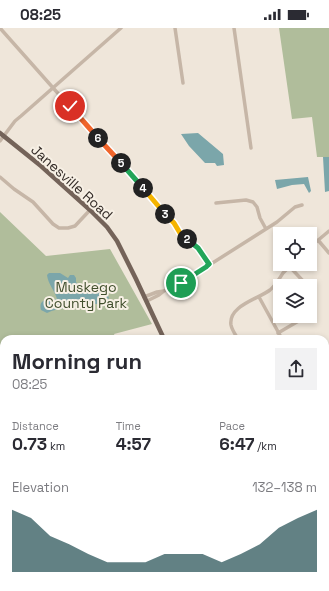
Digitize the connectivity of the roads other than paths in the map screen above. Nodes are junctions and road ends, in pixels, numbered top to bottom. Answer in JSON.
{"nodes":[{"id":1,"x":0,"y":28,"type":"edge"},
{"id":2,"x":121,"y":28,"type":"edge"},
{"id":3,"x":175,"y":28,"type":"edge"},
{"id":4,"x":234,"y":28,"type":"edge"},
{"id":5,"x":183,"y":83,"type":"dead end"},
{"id":6,"x":53,"y":87,"type":"junction"},
{"id":7,"x":2,"y":135,"type":"edge"},
{"id":8,"x":0,"y":141,"type":"edge"},
{"id":9,"x":251,"y":148,"type":"dead end"},
{"id":10,"x":0,"y":177,"type":"edge"},
{"id":11,"x":257,"y":198,"type":"dead end"},
{"id":12,"x":254,"y":202,"type":"junction"},
{"id":13,"x":216,"y":203,"type":"dead end"},
{"id":14,"x":302,"y":205,"type":"dead end"},
{"id":15,"x":90,"y":210,"type":"junction"},
{"id":16,"x":266,"y":229,"type":"junction"},
{"id":17,"x":329,"y":231,"type":"edge"},
{"id":18,"x":318,"y":240,"type":"joint"},
{"id":19,"x":329,"y":253,"type":"edge"},
{"id":20,"x":209,"y":265,"type":"junction"},
{"id":21,"x":285,"y":271,"type":"edge"},
{"id":22,"x":295,"y":271,"type":"edge"},
{"id":23,"x":302,"y":279,"type":"edge"},
{"id":24,"x":259,"y":297,"type":"junction"},
{"id":25,"x":146,"y":299,"type":"junction"},
{"id":26,"x":295,"y":323,"type":"edge"},
{"id":27,"x":278,"y":332,"type":"junction"},
{"id":28,"x":162,"y":335,"type":"edge"},
{"id":29,"x":236,"y":335,"type":"edge"},
{"id":30,"x":280,"y":335,"type":"edge"}],
"edges":[{"from":1,"to":6,"type":"street"},
{"from":2,"to":6,"type":"street"},
{"from":3,"to":5,"type":"street"},
{"from":4,"to":9,"type":"street"},
{"from":6,"to":7,"type":"street"},
{"from":6,"to":20,"type":"street"},
{"from":7,"to":8,"type":"street"},
{"from":7,"to":15,"type":"main road","name":"Janesville Road"},
{"from":10,"to":15,"type":"street"},
{"from":11,"to":12,"type":"street"},
{"from":12,"to":13,"type":"street"},
{"from":12,"to":16,"type":"street"},
{"from":14,"to":16,"type":"street"},
{"from":15,"to":25,"type":"main road","name":"Janesville Road"},
{"from":16,"to":20,"type":"street"},
{"from":17,"to":18,"type":"street"},
{"from":18,"to":19,"type":"street"},
{"from":20,"to":25,"type":"street"},
{"from":21,"to":24,"type":"street"},
{"from":22,"to":23,"type":"street"},
{"from":24,"to":27,"type":"street"},
{"from":24,"to":29,"type":"street"},
{"from":25,"to":28,"type":"main road","name":"Janesville Road"},
{"from":26,"to":27,"type":"street"},
{"from":27,"to":30,"type":"street"}]}
